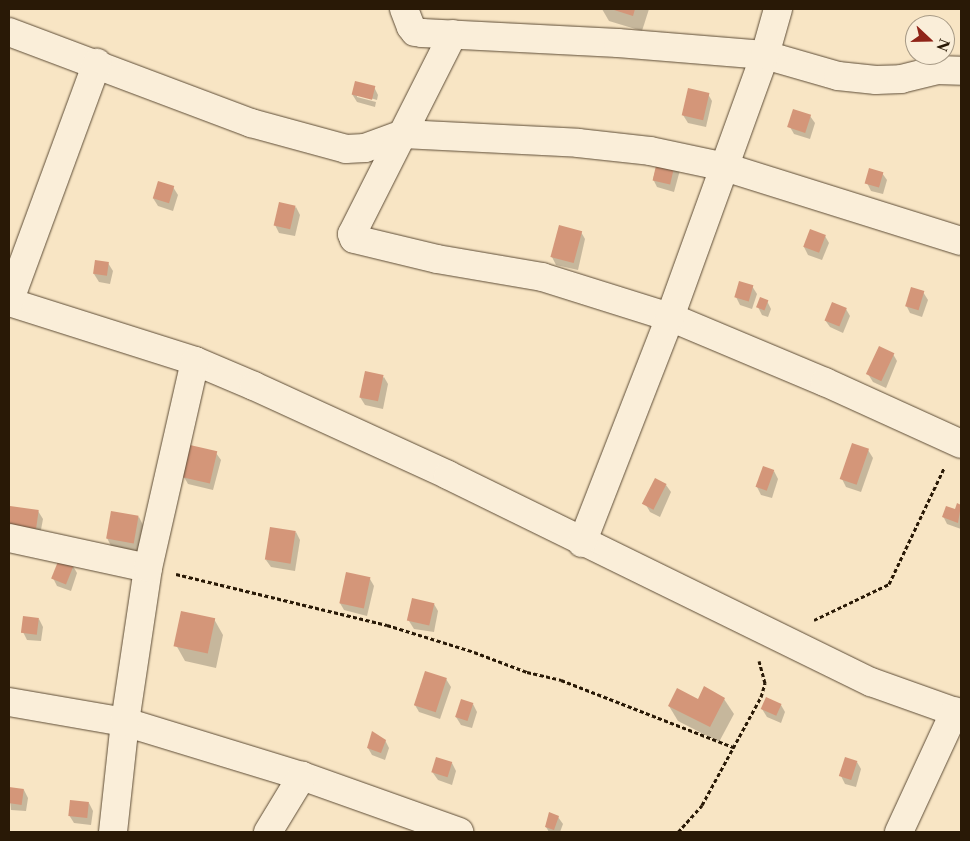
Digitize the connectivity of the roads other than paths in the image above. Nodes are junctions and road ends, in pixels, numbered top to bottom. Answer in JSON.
{"nodes":[{"id":1,"x":404,"y":9,"type":"edge"},
{"id":2,"x":778,"y":9,"type":"edge"},
{"id":3,"x":9,"y":32,"type":"edge"},
{"id":4,"x":453,"y":34,"type":"junction"},
{"id":5,"x":765,"y":55,"type":"junction"},
{"id":6,"x":97,"y":63,"type":"junction"},
{"id":7,"x":961,"y":71,"type":"edge"},
{"id":8,"x":403,"y":134,"type":"junction"},
{"id":9,"x":725,"y":167,"type":"junction"},
{"id":10,"x":961,"y":241,"type":"edge"},
{"id":11,"x":9,"y":302,"type":"edge"},
{"id":12,"x":670,"y":317,"type":"junction"},
{"id":13,"x":195,"y":361,"type":"junction"},
{"id":14,"x":959,"y":443,"type":"edge"},
{"id":15,"x":9,"y":538,"type":"edge"},
{"id":16,"x":582,"y":543,"type":"junction"},
{"id":17,"x":148,"y":568,"type":"junction"},
{"id":18,"x":9,"y":702,"type":"edge"},
{"id":19,"x":958,"y":713,"type":"edge"},
{"id":20,"x":125,"y":722,"type":"junction"},
{"id":21,"x":302,"y":776,"type":"junction"},
{"id":22,"x":113,"y":832,"type":"edge"},
{"id":23,"x":268,"y":832,"type":"edge"},
{"id":24,"x":459,"y":832,"type":"edge"},
{"id":25,"x":899,"y":832,"type":"edge"}],
"edges":[{"from":1,"to":4,"type":"street"},
{"from":2,"to":5,"type":"street"},
{"from":3,"to":6,"type":"street"},
{"from":4,"to":5,"type":"street"},
{"from":4,"to":8,"type":"street"},
{"from":5,"to":7,"type":"street"},
{"from":5,"to":9,"type":"street"},
{"from":6,"to":8,"type":"street"},
{"from":6,"to":11,"type":"street"},
{"from":8,"to":9,"type":"street"},
{"from":8,"to":12,"type":"street"},
{"from":9,"to":10,"type":"street"},
{"from":9,"to":12,"type":"street"},
{"from":11,"to":13,"type":"street"},
{"from":12,"to":14,"type":"street"},
{"from":12,"to":16,"type":"street"},
{"from":13,"to":16,"type":"street"},
{"from":13,"to":17,"type":"street"},
{"from":15,"to":17,"type":"street"},
{"from":16,"to":19,"type":"street"},
{"from":17,"to":20,"type":"street"},
{"from":18,"to":20,"type":"street"},
{"from":19,"to":25,"type":"street"},
{"from":20,"to":21,"type":"street"},
{"from":20,"to":22,"type":"street"},
{"from":21,"to":23,"type":"street"},
{"from":21,"to":24,"type":"street"}]}
